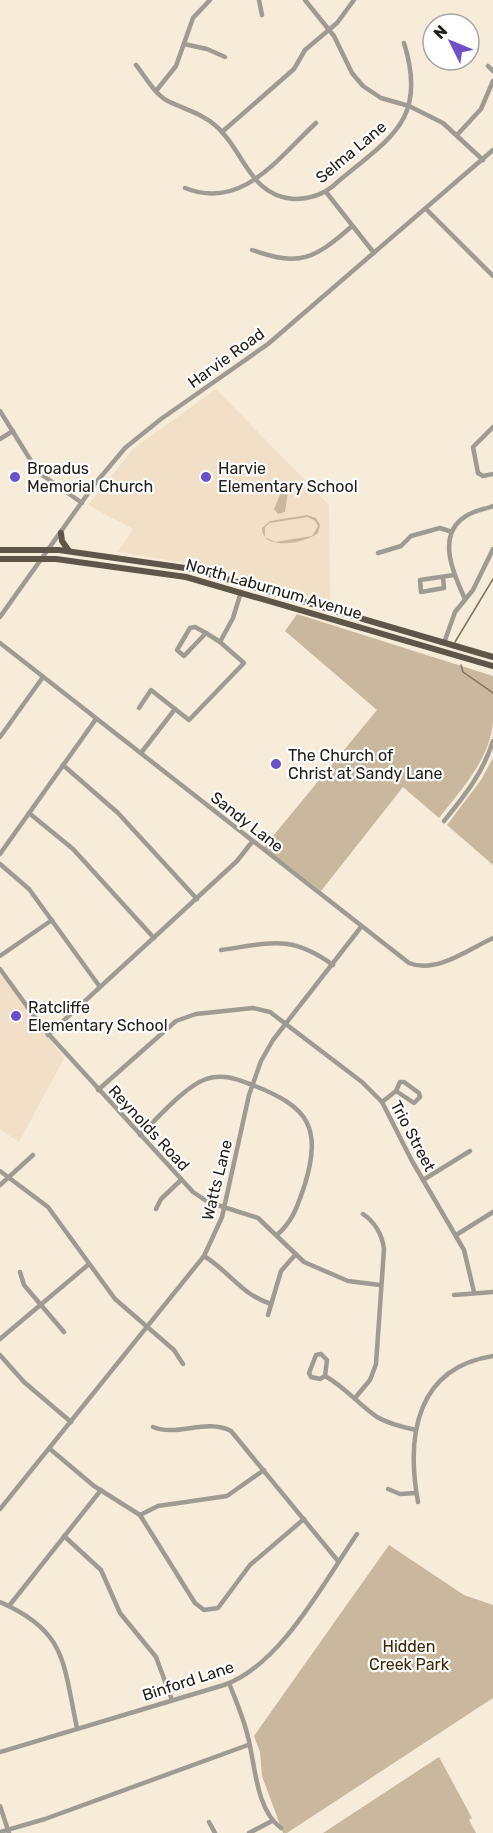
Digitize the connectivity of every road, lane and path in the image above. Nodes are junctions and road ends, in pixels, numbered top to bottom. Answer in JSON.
{"nodes":[{"id":1,"x":210,"y":0,"type":"edge"},
{"id":2,"x":260,"y":0,"type":"edge"},
{"id":3,"x":305,"y":0,"type":"edge"},
{"id":4,"x":354,"y":0,"type":"edge"},
{"id":5,"x":262,"y":15,"type":"dead end"},
{"id":6,"x":329,"y":29,"type":"junction"},
{"id":7,"x":404,"y":43,"type":"dead end"},
{"id":8,"x":183,"y":44,"type":"junction"},
{"id":9,"x":225,"y":57,"type":"dead end"},
{"id":10,"x":136,"y":65,"type":"dead end"},
{"id":11,"x":488,"y":66,"type":"dead end"},
{"id":12,"x":493,"y":70,"type":"edge"},
{"id":13,"x":493,"y":81,"type":"edge"},
{"id":14,"x":156,"y":91,"type":"junction"},
{"id":15,"x":409,"y":106,"type":"junction"},
{"id":16,"x":316,"y":123,"type":"dead end"},
{"id":17,"x":222,"y":132,"type":"junction"},
{"id":18,"x":458,"y":134,"type":"junction"},
{"id":19,"x":493,"y":150,"type":"edge"},
{"id":20,"x":483,"y":160,"type":"junction"},
{"id":21,"x":254,"y":180,"type":"junction"},
{"id":22,"x":185,"y":188,"type":"dead end"},
{"id":23,"x":326,"y":192,"type":"junction"},
{"id":24,"x":426,"y":209,"type":"junction"},
{"id":25,"x":351,"y":227,"type":"junction"},
{"id":26,"x":252,"y":249,"type":"dead end"},
{"id":27,"x":374,"y":254,"type":"junction"},
{"id":28,"x":492,"y":273,"type":"edge"},
{"id":29,"x":0,"y":411,"type":"edge"},
{"id":30,"x":493,"y":427,"type":"edge"},
{"id":31,"x":13,"y":431,"type":"junction"},
{"id":32,"x":0,"y":439,"type":"edge"},
{"id":33,"x":493,"y":474,"type":"edge"},
{"id":34,"x":82,"y":502,"type":"junction"},
{"id":35,"x":493,"y":506,"type":"edge"},
{"id":36,"x":452,"y":532,"type":"junction"},
{"id":37,"x":61,"y":533,"type":"junction"},
{"id":38,"x":49,"y":549,"type":"junction"},
{"id":39,"x":493,"y":549,"type":"edge"},
{"id":40,"x":0,"y":550,"type":"edge"},
{"id":41,"x":70,"y":552,"type":"junction"},
{"id":42,"x":378,"y":553,"type":"dead end"},
{"id":43,"x":43,"y":558,"type":"junction"},
{"id":44,"x":0,"y":559,"type":"edge"},
{"id":45,"x":454,"y":575,"type":"junction"},
{"id":46,"x":443,"y":577,"type":"junction"},
{"id":47,"x":242,"y":592,"type":"junction"},
{"id":48,"x":465,"y":599,"type":"junction"},
{"id":49,"x":0,"y":617,"type":"edge"},
{"id":50,"x":206,"y":633,"type":"junction"},
{"id":51,"x":220,"y":642,"type":"junction"},
{"id":52,"x":0,"y":643,"type":"edge"},
{"id":53,"x":444,"y":643,"type":"junction"},
{"id":54,"x":493,"y":657,"type":"edge"},
{"id":55,"x":493,"y":666,"type":"edge"},
{"id":56,"x":43,"y":677,"type":"junction"},
{"id":57,"x":139,"y":708,"type":"dead end"},
{"id":58,"x":176,"y":709,"type":"junction"},
{"id":59,"x":96,"y":719,"type":"junction"},
{"id":60,"x":0,"y":737,"type":"edge"},
{"id":61,"x":493,"y":741,"type":"edge"},
{"id":62,"x":141,"y":753,"type":"junction"},
{"id":63,"x":63,"y":765,"type":"junction"},
{"id":64,"x":29,"y":813,"type":"junction"},
{"id":65,"x":444,"y":821,"type":"dead end"},
{"id":66,"x":252,"y":842,"type":"junction"},
{"id":67,"x":0,"y":854,"type":"edge"},
{"id":68,"x":0,"y":864,"type":"edge"},
{"id":69,"x":197,"y":898,"type":"junction"},
{"id":70,"x":51,"y":920,"type":"junction"},
{"id":71,"x":362,"y":927,"type":"junction"},
{"id":72,"x":154,"y":938,"type":"junction"},
{"id":73,"x":493,"y":938,"type":"edge"},
{"id":74,"x":221,"y":950,"type":"dead end"},
{"id":75,"x":0,"y":956,"type":"edge"},
{"id":76,"x":333,"y":965,"type":"junction"},
{"id":77,"x":0,"y":969,"type":"edge"},
{"id":78,"x":100,"y":987,"type":"junction"},
{"id":79,"x":286,"y":1024,"type":"junction"},
{"id":80,"x":48,"y":1035,"type":"junction"},
{"id":81,"x":252,"y":1085,"type":"junction"},
{"id":82,"x":98,"y":1090,"type":"junction"},
{"id":83,"x":396,"y":1091,"type":"junction"},
{"id":84,"x":382,"y":1102,"type":"junction"},
{"id":85,"x":140,"y":1135,"type":"junction"},
{"id":86,"x":470,"y":1151,"type":"dead end"},
{"id":87,"x":33,"y":1155,"type":"dead end"},
{"id":88,"x":0,"y":1171,"type":"edge"},
{"id":89,"x":9,"y":1177,"type":"junction"},
{"id":90,"x":181,"y":1180,"type":"junction"},
{"id":91,"x":423,"y":1180,"type":"junction"},
{"id":92,"x":0,"y":1185,"type":"edge"},
{"id":93,"x":225,"y":1208,"type":"junction"},
{"id":94,"x":156,"y":1209,"type":"dead end"},
{"id":95,"x":493,"y":1212,"type":"edge"},
{"id":96,"x":363,"y":1214,"type":"dead end"},
{"id":97,"x":277,"y":1235,"type":"junction"},
{"id":98,"x":456,"y":1235,"type":"junction"},
{"id":99,"x":296,"y":1254,"type":"junction"},
{"id":100,"x":204,"y":1256,"type":"junction"},
{"id":101,"x":89,"y":1264,"type":"junction"},
{"id":102,"x":20,"y":1272,"type":"dead end"},
{"id":103,"x":380,"y":1285,"type":"junction"},
{"id":104,"x":474,"y":1292,"type":"junction"},
{"id":105,"x":493,"y":1292,"type":"edge"},
{"id":106,"x":454,"y":1295,"type":"dead end"},
{"id":107,"x":271,"y":1304,"type":"junction"},
{"id":108,"x":41,"y":1305,"type":"junction"},
{"id":109,"x":267,"y":1315,"type":"dead end"},
{"id":110,"x":147,"y":1329,"type":"junction"},
{"id":111,"x":64,"y":1332,"type":"dead end"},
{"id":112,"x":0,"y":1339,"type":"edge"},
{"id":113,"x":0,"y":1355,"type":"edge"},
{"id":114,"x":493,"y":1356,"type":"edge"},
{"id":115,"x":183,"y":1364,"type":"dead end"},
{"id":116,"x":325,"y":1376,"type":"junction"},
{"id":117,"x":355,"y":1398,"type":"junction"},
{"id":118,"x":71,"y":1422,"type":"junction"},
{"id":119,"x":153,"y":1427,"type":"dead end"},
{"id":120,"x":416,"y":1430,"type":"junction"},
{"id":121,"x":50,"y":1449,"type":"junction"},
{"id":122,"x":264,"y":1470,"type":"junction"},
{"id":123,"x":388,"y":1489,"type":"dead end"},
{"id":124,"x":101,"y":1490,"type":"junction"},
{"id":125,"x":416,"y":1493,"type":"junction"},
{"id":126,"x":417,"y":1502,"type":"dead end"},
{"id":127,"x":0,"y":1509,"type":"edge"},
{"id":128,"x":140,"y":1515,"type":"junction"},
{"id":129,"x":304,"y":1520,"type":"junction"},
{"id":130,"x":357,"y":1534,"type":"dead end"},
{"id":131,"x":64,"y":1536,"type":"junction"},
{"id":132,"x":338,"y":1561,"type":"junction"},
{"id":133,"x":0,"y":1602,"type":"edge"},
{"id":134,"x":9,"y":1606,"type":"junction"},
{"id":135,"x":229,"y":1683,"type":"junction"},
{"id":136,"x":172,"y":1700,"type":"junction"},
{"id":137,"x":77,"y":1728,"type":"junction"},
{"id":138,"x":248,"y":1745,"type":"junction"},
{"id":139,"x":0,"y":1752,"type":"edge"},
{"id":140,"x":0,"y":1806,"type":"edge"},
{"id":141,"x":272,"y":1821,"type":"junction"},
{"id":142,"x":210,"y":1822,"type":"dead end"},
{"id":143,"x":281,"y":1828,"type":"dead end"},
{"id":144,"x":8,"y":1831,"type":"edge"},
{"id":145,"x":0,"y":1832,"type":"edge"},
{"id":146,"x":215,"y":1833,"type":"edge"},
{"id":147,"x":249,"y":1833,"type":"edge"}],
"edges":[{"from":1,"to":8,"type":"street"},
{"from":2,"to":5,"type":"street"},
{"from":3,"to":6,"type":"street"},
{"from":4,"to":6,"type":"street"},
{"from":6,"to":15,"type":"street"},
{"from":6,"to":17,"type":"street"},
{"from":7,"to":15,"type":"street"},
{"from":8,"to":9,"type":"street"},
{"from":8,"to":14,"type":"street"},
{"from":10,"to":14,"type":"street","name":"Selma Lane"},
{"from":11,"to":12,"type":"street"},
{"from":13,"to":18,"type":"street"},
{"from":14,"to":17,"type":"street","name":"Selma Lane"},
{"from":15,"to":18,"type":"street"},
{"from":15,"to":23,"type":"street","name":"Selma Lane"},
{"from":16,"to":21,"type":"street"},
{"from":17,"to":21,"type":"street","name":"Selma Lane"},
{"from":18,"to":20,"type":"street"},
{"from":19,"to":20,"type":"street","name":"Harvie Road"},
{"from":20,"to":24,"type":"street","name":"Harvie Road"},
{"from":21,"to":22,"type":"street"},
{"from":21,"to":23,"type":"street","name":"Selma Lane"},
{"from":23,"to":25,"type":"street"},
{"from":24,"to":27,"type":"street","name":"Harvie Road"},
{"from":24,"to":28,"type":"street"},
{"from":25,"to":26,"type":"street"},
{"from":25,"to":27,"type":"street"},
{"from":27,"to":34,"type":"street","name":"Harvie Road"},
{"from":29,"to":31,"type":"street"},
{"from":30,"to":33,"type":"street"},
{"from":31,"to":32,"type":"street"},
{"from":31,"to":34,"type":"street"},
{"from":34,"to":37,"type":"street","name":"Harvie Road"},
{"from":35,"to":36,"type":"street"},
{"from":36,"to":42,"type":"street"},
{"from":36,"to":45,"type":"street"},
{"from":37,"to":38,"type":"street","name":"Harvie Road"},
{"from":37,"to":41,"type":"main road"},
{"from":38,"to":40,"type":"main road","name":"North Laburnum Avenue"},
{"from":38,"to":41,"type":"main road","name":"North Laburnum Avenue"},
{"from":38,"to":43,"type":"street","name":"Harvie Road"},
{"from":39,"to":48,"type":"street"},
{"from":41,"to":53,"type":"main road","name":"North Laburnum Avenue"},
{"from":43,"to":44,"type":"main road","name":"North Laburnum Avenue"},
{"from":43,"to":47,"type":"main road","name":"North Laburnum Avenue"},
{"from":43,"to":49,"type":"street","name":"Harvie Road"},
{"from":45,"to":46,"type":"street"},
{"from":45,"to":48,"type":"street"},
{"from":46,"to":46,"type":"street"},
{"from":47,"to":51,"type":"street"},
{"from":47,"to":55,"type":"main road","name":"North Laburnum Avenue"},
{"from":48,"to":53,"type":"street"},
{"from":50,"to":50,"type":"street"},
{"from":50,"to":51,"type":"street"},
{"from":51,"to":58,"type":"street"},
{"from":52,"to":56,"type":"street","name":"Sandy Lane"},
{"from":53,"to":54,"type":"main road","name":"North Laburnum Avenue"},
{"from":56,"to":59,"type":"street","name":"Sandy Lane"},
{"from":56,"to":60,"type":"street"},
{"from":57,"to":58,"type":"street"},
{"from":58,"to":62,"type":"street"},
{"from":59,"to":62,"type":"street","name":"Sandy Lane"},
{"from":59,"to":63,"type":"street"},
{"from":61,"to":65,"type":"street"},
{"from":62,"to":66,"type":"street","name":"Sandy Lane"},
{"from":63,"to":64,"type":"street"},
{"from":63,"to":69,"type":"street"},
{"from":64,"to":67,"type":"street"},
{"from":64,"to":72,"type":"street"},
{"from":66,"to":69,"type":"street"},
{"from":66,"to":71,"type":"street","name":"Sandy Lane"},
{"from":68,"to":70,"type":"street"},
{"from":69,"to":72,"type":"street"},
{"from":70,"to":75,"type":"street"},
{"from":70,"to":78,"type":"street"},
{"from":71,"to":73,"type":"street","name":"Sandy Lane"},
{"from":71,"to":76,"type":"street","name":"Watts Lane"},
{"from":72,"to":78,"type":"street"},
{"from":74,"to":76,"type":"street"},
{"from":76,"to":79,"type":"street","name":"Watts Lane"},
{"from":77,"to":80,"type":"street","name":"Reynolds Road"},
{"from":78,"to":80,"type":"street"},
{"from":79,"to":81,"type":"street","name":"Watts Lane"},
{"from":79,"to":82,"type":"street","name":"Trio Street"},
{"from":79,"to":84,"type":"street","name":"Trio Street"},
{"from":80,"to":82,"type":"street","name":"Reynolds Road"},
{"from":81,"to":85,"type":"street"},
{"from":81,"to":93,"type":"street","name":"Watts Lane"},
{"from":81,"to":97,"type":"street"},
{"from":82,"to":85,"type":"street","name":"Reynolds Road"},
{"from":83,"to":83,"type":"street"},
{"from":83,"to":84,"type":"street"},
{"from":84,"to":91,"type":"street","name":"Trio Street"},
{"from":85,"to":90,"type":"street","name":"Reynolds Road"},
{"from":86,"to":91,"type":"street"},
{"from":87,"to":89,"type":"street"},
{"from":88,"to":89,"type":"street"},
{"from":89,"to":92,"type":"street"},
{"from":89,"to":101,"type":"street"},
{"from":90,"to":93,"type":"street","name":"Reynolds Road"},
{"from":90,"to":94,"type":"street"},
{"from":91,"to":98,"type":"street","name":"Trio Street"},
{"from":93,"to":97,"type":"street","name":"Reynolds Road"},
{"from":93,"to":100,"type":"street","name":"Watts Lane"},
{"from":95,"to":98,"type":"street"},
{"from":96,"to":103,"type":"street"},
{"from":97,"to":99,"type":"street","name":"Reynolds Road"},
{"from":98,"to":104,"type":"street","name":"Trio Street"},
{"from":99,"to":103,"type":"street","name":"Reynolds Road"},
{"from":99,"to":107,"type":"street"},
{"from":100,"to":107,"type":"street"},
{"from":100,"to":110,"type":"street","name":"Watts Lane"},
{"from":101,"to":108,"type":"street"},
{"from":101,"to":110,"type":"street"},
{"from":102,"to":108,"type":"street"},
{"from":103,"to":117,"type":"street"},
{"from":104,"to":105,"type":"street"},
{"from":104,"to":106,"type":"street"},
{"from":107,"to":109,"type":"street"},
{"from":108,"to":111,"type":"street"},
{"from":108,"to":112,"type":"street"},
{"from":110,"to":115,"type":"street"},
{"from":110,"to":118,"type":"street","name":"Watts Lane"},
{"from":113,"to":118,"type":"street"},
{"from":114,"to":120,"type":"street"},
{"from":116,"to":116,"type":"street"},
{"from":116,"to":117,"type":"street"},
{"from":117,"to":120,"type":"street"},
{"from":118,"to":121,"type":"street","name":"Watts Lane"},
{"from":119,"to":122,"type":"street"},
{"from":120,"to":125,"type":"street"},
{"from":121,"to":124,"type":"street"},
{"from":121,"to":127,"type":"street","name":"Watts Lane"},
{"from":122,"to":128,"type":"street"},
{"from":122,"to":129,"type":"street"},
{"from":123,"to":125,"type":"street"},
{"from":124,"to":128,"type":"street"},
{"from":124,"to":131,"type":"street"},
{"from":125,"to":126,"type":"street"},
{"from":128,"to":129,"type":"street"},
{"from":129,"to":132,"type":"street"},
{"from":130,"to":132,"type":"street","name":"Binford Lane"},
{"from":131,"to":134,"type":"street"},
{"from":131,"to":136,"type":"street"},
{"from":132,"to":135,"type":"street","name":"Binford Lane"},
{"from":133,"to":134,"type":"street"},
{"from":134,"to":137,"type":"street"},
{"from":135,"to":136,"type":"street","name":"Binford Lane"},
{"from":135,"to":138,"type":"street"},
{"from":136,"to":137,"type":"street","name":"Binford Lane"},
{"from":137,"to":139,"type":"street","name":"Binford Lane"},
{"from":138,"to":141,"type":"street"},
{"from":138,"to":144,"type":"street"},
{"from":140,"to":144,"type":"street"},
{"from":141,"to":143,"type":"street"},
{"from":141,"to":147,"type":"street"},
{"from":142,"to":146,"type":"street"},
{"from":144,"to":145,"type":"street"}]}
